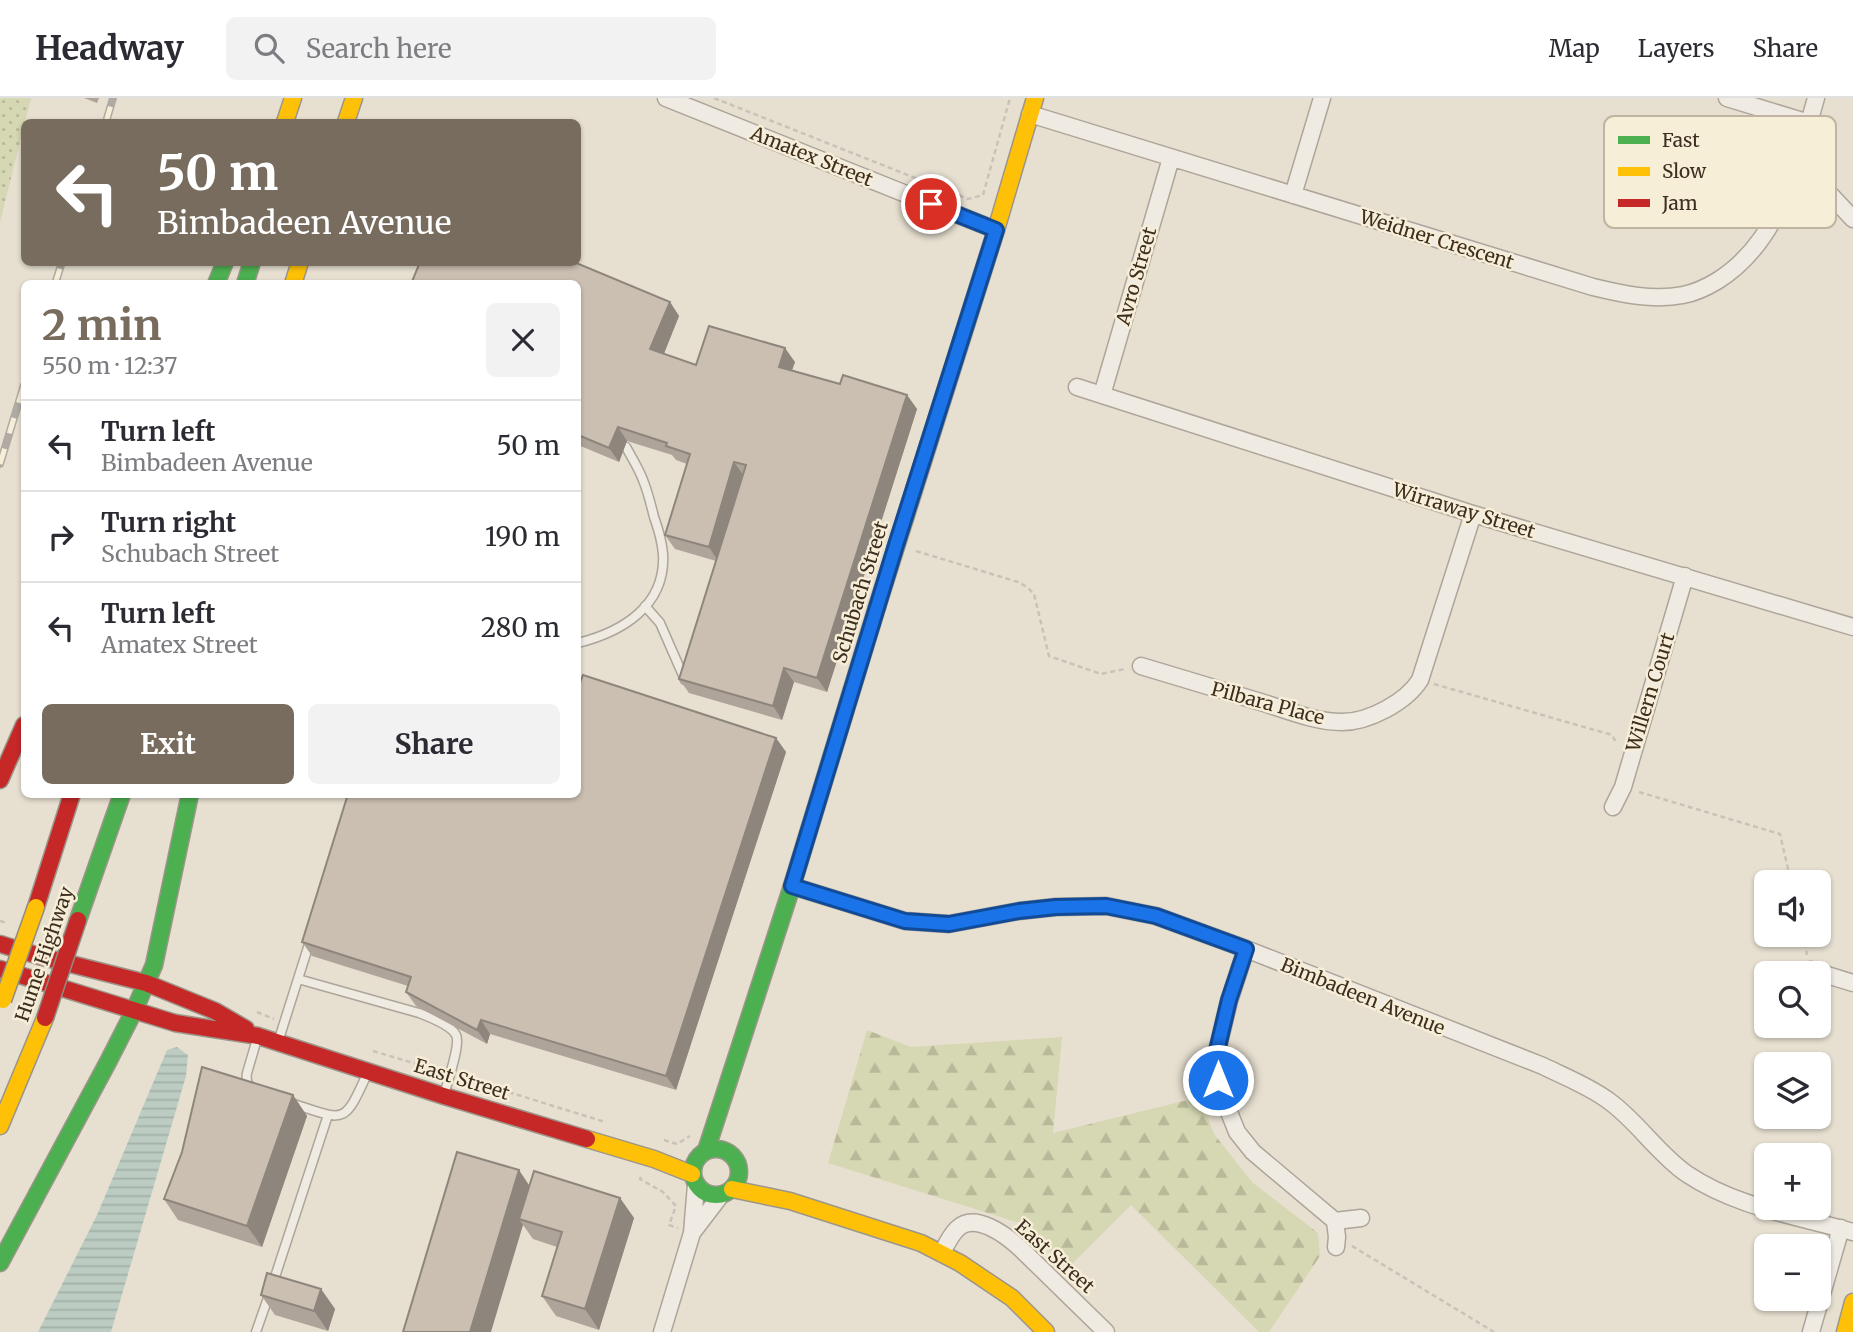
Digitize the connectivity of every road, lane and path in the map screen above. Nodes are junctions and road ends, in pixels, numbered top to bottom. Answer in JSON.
{"nodes":[{"id":1,"x":293,"y":98,"type":"edge"},
{"id":2,"x":308,"y":98,"type":"edge"},
{"id":3,"x":355,"y":98,"type":"edge"},
{"id":4,"x":368,"y":98,"type":"edge"},
{"id":5,"x":666,"y":98,"type":"edge"},
{"id":6,"x":714,"y":98,"type":"edge"},
{"id":7,"x":1010,"y":98,"type":"edge"},
{"id":8,"x":1322,"y":98,"type":"edge"},
{"id":9,"x":1727,"y":98,"type":"edge"},
{"id":10,"x":1816,"y":98,"type":"edge"},
{"id":11,"x":1033,"y":106,"type":"edge"},
{"id":12,"x":1786,"y":116,"type":"edge"},
{"id":13,"x":1811,"y":116,"type":"edge"},
{"id":14,"x":286,"y":119,"type":"edge"},
{"id":15,"x":301,"y":119,"type":"edge"},
{"id":16,"x":347,"y":119,"type":"edge"},
{"id":17,"x":361,"y":119,"type":"edge"},
{"id":18,"x":1171,"y":158,"type":"junction"},
{"id":19,"x":1293,"y":195,"type":"junction"},
{"id":20,"x":1836,"y":201,"type":"edge"},
{"id":21,"x":1853,"y":219,"type":"edge"},
{"id":22,"x":1768,"y":228,"type":"edge"},
{"id":23,"x":996,"y":230,"type":"junction"},
{"id":24,"x":1077,"y":387,"type":"dead end"},
{"id":25,"x":1102,"y":395,"type":"junction"},
{"id":26,"x":626,"y":447,"type":"edge"},
{"id":27,"x":1474,"y":513,"type":"junction"},
{"id":28,"x":896,"y":545,"type":"junction"},
{"id":29,"x":1685,"y":576,"type":"junction"},
{"id":30,"x":645,"y":606,"type":"junction"},
{"id":31,"x":1853,"y":627,"type":"edge"},
{"id":32,"x":581,"y":642,"type":"edge"},
{"id":33,"x":1141,"y":666,"type":"joint"},
{"id":34,"x":1420,"y":680,"type":"junction"},
{"id":35,"x":686,"y":681,"type":"edge"},
{"id":36,"x":21,"y":732,"type":"edge"},
{"id":37,"x":1628,"y":766,"type":"junction"},
{"id":38,"x":0,"y":780,"type":"edge"},
{"id":39,"x":1623,"y":787,"type":"junction"},
{"id":40,"x":71,"y":798,"type":"edge"},
{"id":41,"x":121,"y":798,"type":"edge"},
{"id":42,"x":189,"y":798,"type":"edge"},
{"id":43,"x":1613,"y":807,"type":"dead end"},
{"id":44,"x":1788,"y":870,"type":"edge"},
{"id":45,"x":792,"y":886,"type":"junction"},
{"id":46,"x":314,"y":926,"type":"edge"},
{"id":47,"x":0,"y":944,"type":"edge"},
{"id":48,"x":1246,"y":949,"type":"junction"},
{"id":49,"x":0,"y":969,"type":"edge"},
{"id":50,"x":1831,"y":976,"type":"edge"},
{"id":51,"x":298,"y":979,"type":"junction"},
{"id":52,"x":146,"y":983,"type":"junction"},
{"id":53,"x":1853,"y":983,"type":"edge"},
{"id":54,"x":1,"y":1004,"type":"edge"},
{"id":55,"x":134,"y":1011,"type":"junction"},
{"id":56,"x":254,"y":1011,"type":"dead end"},
{"id":57,"x":284,"y":1023,"type":"junction"},
{"id":58,"x":258,"y":1036,"type":"junction"},
{"id":59,"x":279,"y":1042,"type":"junction"},
{"id":60,"x":372,"y":1050,"type":"dead end"},
{"id":61,"x":368,"y":1071,"type":"junction"},
{"id":62,"x":450,"y":1074,"type":"junction"},
{"id":63,"x":263,"y":1094,"type":"edge"},
{"id":64,"x":444,"y":1096,"type":"junction"},
{"id":65,"x":723,"y":1097,"type":"junction"},
{"id":66,"x":283,"y":1101,"type":"edge"},
{"id":67,"x":328,"y":1115,"type":"junction"},
{"id":68,"x":610,"y":1124,"type":"dead end"},
{"id":69,"x":0,"y":1126,"type":"edge"},
{"id":70,"x":699,"y":1131,"type":"dead end"},
{"id":71,"x":659,"y":1139,"type":"dead end"},
{"id":72,"x":702,"y":1154,"type":"junction"},
{"id":73,"x":649,"y":1158,"type":"junction"},
{"id":74,"x":735,"y":1160,"type":"junction"},
{"id":75,"x":694,"y":1180,"type":"junction"},
{"id":76,"x":726,"y":1192,"type":"junction"},
{"id":77,"x":790,"y":1201,"type":"junction"},
{"id":78,"x":1362,"y":1218,"type":"dead end"},
{"id":79,"x":1847,"y":1230,"type":"edge"},
{"id":80,"x":692,"y":1233,"type":"junction"},
{"id":81,"x":1336,"y":1235,"type":"junction"},
{"id":82,"x":942,"y":1253,"type":"junction"},
{"id":83,"x":0,"y":1263,"type":"edge"},
{"id":84,"x":1853,"y":1302,"type":"edge"},
{"id":85,"x":256,"y":1332,"type":"edge"},
{"id":86,"x":662,"y":1332,"type":"edge"},
{"id":87,"x":1046,"y":1332,"type":"edge"},
{"id":88,"x":1105,"y":1332,"type":"edge"},
{"id":89,"x":1494,"y":1332,"type":"edge"},
{"id":90,"x":1811,"y":1332,"type":"edge"},
{"id":91,"x":1845,"y":1332,"type":"edge"}],
"edges":[{"from":1,"to":14,"type":"main road"},
{"from":2,"to":15,"type":"main road"},
{"from":3,"to":16,"type":"main road"},
{"from":4,"to":17,"type":"main road"},
{"from":5,"to":23,"type":"street","name":"Amatex Street"},
{"from":6,"to":7,"type":"path"},
{"from":8,"to":19,"type":"street"},
{"from":9,"to":12,"type":"street"},
{"from":10,"to":13,"type":"street","name":"Weidner Crescent"},
{"from":11,"to":18,"type":"street","name":"Weidner Crescent"},
{"from":11,"to":23,"type":"main road","name":"Schubach Street"},
{"from":18,"to":19,"type":"street","name":"Weidner Crescent"},
{"from":18,"to":25,"type":"street","name":"Avro Street"},
{"from":19,"to":22,"type":"street","name":"Weidner Crescent"},
{"from":20,"to":21,"type":"street"},
{"from":23,"to":28,"type":"main road","name":"Schubach Street"},
{"from":24,"to":25,"type":"street","name":"Wirraway Street"},
{"from":25,"to":27,"type":"street","name":"Wirraway Street"},
{"from":26,"to":30,"type":"lane"},
{"from":27,"to":29,"type":"street","name":"Wirraway Street"},
{"from":27,"to":34,"type":"street"},
{"from":28,"to":33,"type":"path"},
{"from":28,"to":45,"type":"main road","name":"Schubach Street"},
{"from":29,"to":31,"type":"street","name":"Wirraway Street"},
{"from":29,"to":37,"type":"street","name":"Willern Court"},
{"from":30,"to":32,"type":"lane"},
{"from":30,"to":35,"type":"lane"},
{"from":33,"to":34,"type":"street","name":"Pilbara Place"},
{"from":34,"to":37,"type":"path"},
{"from":36,"to":38,"type":"main road"},
{"from":37,"to":39,"type":"street","name":"Willern Court"},
{"from":39,"to":43,"type":"street","name":"Willern Court"},
{"from":39,"to":44,"type":"path"},
{"from":40,"to":54,"type":"main road","name":"Hume Highway","bridge":true},
{"from":41,"to":69,"type":"main road","name":"Hume Highway","bridge":true},
{"from":42,"to":52,"type":"main road"},
{"from":45,"to":48,"type":"street","name":"Bimbadeen Avenue"},
{"from":45,"to":65,"type":"main road","name":"Schubach Street"},
{"from":46,"to":51,"type":"lane"},
{"from":47,"to":52,"type":"main road","name":"East Street"},
{"from":48,"to":79,"type":"street","name":"Bimbadeen Avenue"},
{"from":48,"to":81,"type":"street"},
{"from":49,"to":55,"type":"main road","name":"East Street"},
{"from":50,"to":53,"type":"street"},
{"from":51,"to":57,"type":"lane"},
{"from":51,"to":62,"type":"lane"},
{"from":52,"to":55,"type":"main road"},
{"from":52,"to":58,"type":"main road","name":"East Street"},
{"from":55,"to":58,"type":"main road","name":"East Street"},
{"from":55,"to":83,"type":"main road"},
{"from":56,"to":57,"type":"path"},
{"from":57,"to":59,"type":"lane"},
{"from":58,"to":59,"type":"main road","name":"East Street"},
{"from":58,"to":63,"type":"lane"},
{"from":59,"to":61,"type":"main road","name":"East Street"},
{"from":60,"to":62,"type":"path"},
{"from":61,"to":64,"type":"main road","name":"East Street"},
{"from":61,"to":67,"type":"lane"},
{"from":62,"to":64,"type":"lane"},
{"from":62,"to":68,"type":"path"},
{"from":64,"to":73,"type":"main road","name":"East Street"},
{"from":65,"to":72,"type":"main road","name":"Schubach Street"},
{"from":65,"to":74,"type":"main road","name":"Schubach Street"},
{"from":66,"to":67,"type":"lane"},
{"from":67,"to":85,"type":"lane"},
{"from":70,"to":71,"type":"path"},
{"from":72,"to":73,"type":"main road","name":"East Street"},
{"from":72,"to":74,"type":"main road"},
{"from":72,"to":75,"type":"main road"},
{"from":73,"to":75,"type":"main road","name":"East Street"},
{"from":73,"to":80,"type":"path"},
{"from":74,"to":76,"type":"main road"},
{"from":74,"to":77,"type":"main road"},
{"from":75,"to":76,"type":"main road"},
{"from":75,"to":80,"type":"street"},
{"from":76,"to":77,"type":"main road"},
{"from":76,"to":80,"type":"street"},
{"from":77,"to":82,"type":"main road"},
{"from":78,"to":81,"type":"street"},
{"from":79,"to":90,"type":"street"},
{"from":80,"to":86,"type":"street"},
{"from":81,"to":89,"type":"path"},
{"from":82,"to":87,"type":"main road"},
{"from":82,"to":88,"type":"street","name":"East Street"},
{"from":84,"to":91,"type":"main road"}]}
